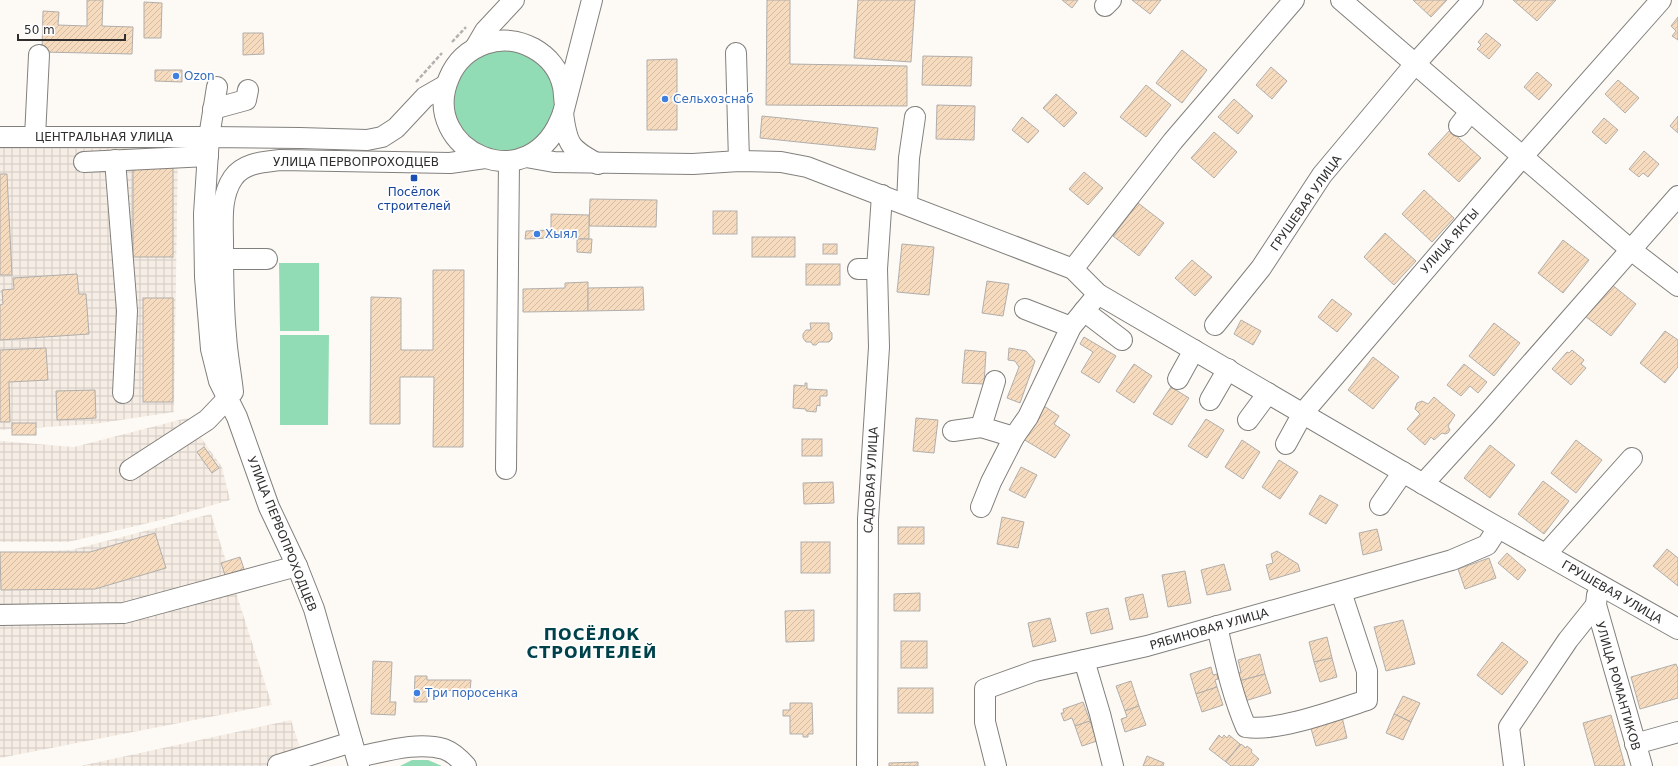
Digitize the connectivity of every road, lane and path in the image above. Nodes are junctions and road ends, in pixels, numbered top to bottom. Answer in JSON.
{"nodes":[{"id":1,"x":514,"y":0,"type":"edge"},
{"id":2,"x":592,"y":0,"type":"edge"},
{"id":3,"x":1294,"y":0,"type":"edge"},
{"id":4,"x":1340,"y":0,"type":"edge"},
{"id":5,"x":1473,"y":0,"type":"edge"},
{"id":6,"x":1661,"y":0,"type":"edge"},
{"id":7,"x":471,"y":22,"type":"dead end"},
{"id":8,"x":450,"y":45,"type":"dead end"},
{"id":9,"x":475,"y":48,"type":"junction"},
{"id":10,"x":445,"y":50,"type":"dead end"},
{"id":11,"x":736,"y":53,"type":"dead end"},
{"id":12,"x":39,"y":55,"type":"dead end"},
{"id":13,"x":1415,"y":64,"type":"junction"},
{"id":14,"x":413,"y":85,"type":"dead end"},
{"id":15,"x":446,"y":85,"type":"junction"},
{"id":16,"x":217,"y":87,"type":"dead end"},
{"id":17,"x":248,"y":90,"type":"dead end"},
{"id":18,"x":213,"y":109,"type":"junction"},
{"id":19,"x":564,"y":109,"type":"junction"},
{"id":20,"x":915,"y":117,"type":"dead end"},
{"id":21,"x":0,"y":137,"type":"edge"},
{"id":22,"x":35,"y":137,"type":"junction"},
{"id":23,"x":208,"y":147,"type":"junction"},
{"id":24,"x":1523,"y":156,"type":"junction"},
{"id":25,"x":485,"y":158,"type":"junction"},
{"id":26,"x":517,"y":159,"type":"junction"},
{"id":27,"x":115,"y":160,"type":"junction"},
{"id":28,"x":739,"y":161,"type":"junction"},
{"id":29,"x":84,"y":162,"type":"dead end"},
{"id":30,"x":598,"y":164,"type":"junction"},
{"id":31,"x":882,"y":195,"type":"junction"},
{"id":32,"x":1678,"y":196,"type":"edge"},
{"id":33,"x":907,"y":204,"type":"junction"},
{"id":34,"x":1631,"y":250,"type":"junction"},
{"id":35,"x":223,"y":259,"type":"junction"},
{"id":36,"x":267,"y":259,"type":"dead end"},
{"id":37,"x":858,"y":269,"type":"dead end"},
{"id":38,"x":877,"y":269,"type":"junction"},
{"id":39,"x":1073,"y":269,"type":"junction"},
{"id":40,"x":1678,"y":286,"type":"edge"},
{"id":41,"x":1098,"y":294,"type":"junction"},
{"id":42,"x":1024,"y":309,"type":"dead end"},
{"id":43,"x":1084,"y":311,"type":"junction"},
{"id":44,"x":1215,"y":325,"type":"dead end"},
{"id":45,"x":1071,"y":327,"type":"junction"},
{"id":46,"x":1122,"y":340,"type":"dead end"},
{"id":47,"x":1194,"y":350,"type":"junction"},
{"id":48,"x":1228,"y":370,"type":"junction"},
{"id":49,"x":1178,"y":379,"type":"dead end"},
{"id":50,"x":995,"y":381,"type":"dead end"},
{"id":51,"x":123,"y":393,"type":"dead end"},
{"id":52,"x":1268,"y":393,"type":"junction"},
{"id":53,"x":228,"y":398,"type":"junction"},
{"id":54,"x":1210,"y":400,"type":"dead end"},
{"id":55,"x":1303,"y":413,"type":"junction"},
{"id":56,"x":237,"y":417,"type":"junction"},
{"id":57,"x":1248,"y":420,"type":"dead end"},
{"id":58,"x":981,"y":427,"type":"junction"},
{"id":59,"x":954,"y":431,"type":"dead end"},
{"id":60,"x":1014,"y":437,"type":"junction"},
{"id":61,"x":1286,"y":444,"type":"dead end"},
{"id":62,"x":1632,"y":458,"type":"dead end"},
{"id":63,"x":506,"y":469,"type":"dead end"},
{"id":64,"x":130,"y":470,"type":"dead end"},
{"id":65,"x":1403,"y":472,"type":"junction"},
{"id":66,"x":1423,"y":484,"type":"junction"},
{"id":67,"x":1380,"y":505,"type":"dead end"},
{"id":68,"x":981,"y":507,"type":"dead end"},
{"id":69,"x":1498,"y":528,"type":"junction"},
{"id":70,"x":1546,"y":554,"type":"junction"},
{"id":71,"x":297,"y":566,"type":"junction"},
{"id":72,"x":1598,"y":583,"type":"junction"},
{"id":73,"x":1341,"y":592,"type":"junction"},
{"id":74,"x":1596,"y":605,"type":"junction"},
{"id":75,"x":0,"y":615,"type":"edge"},
{"id":76,"x":1217,"y":626,"type":"junction"},
{"id":77,"x":1677,"y":627,"type":"edge"},
{"id":78,"x":1084,"y":660,"type":"junction"},
{"id":79,"x":1678,"y":732,"type":"edge"},
{"id":80,"x":1635,"y":744,"type":"junction"},
{"id":81,"x":356,"y":755,"type":"edge"},
{"id":82,"x":277,"y":766,"type":"edge"},
{"id":83,"x":466,"y":766,"type":"edge"},
{"id":84,"x":867,"y":766,"type":"edge"},
{"id":85,"x":996,"y":766,"type":"edge"},
{"id":86,"x":1113,"y":766,"type":"edge"},
{"id":87,"x":1514,"y":766,"type":"edge"},
{"id":88,"x":1642,"y":766,"type":"edge"}],
"edges":[{"from":1,"to":9,"type":"street","name":"УЛИЦА ПЕРВОПРОХОДЦЕВ"},
{"from":2,"to":19,"type":"street"},
{"from":3,"to":39,"type":"street"},
{"from":4,"to":13,"type":"street"},
{"from":5,"to":13,"type":"street"},
{"from":6,"to":24,"type":"street","name":"УЛИЦА ЯКТЫ"},
{"from":7,"to":8,"type":"path"},
{"from":9,"to":15,"type":"street","name":"УЛИЦА ПЕРВОПРОХОДЦЕВ"},
{"from":9,"to":19,"type":"street","name":"УЛИЦА ПЕРВОПРОХОДЦЕВ"},
{"from":10,"to":14,"type":"path"},
{"from":11,"to":28,"type":"street"},
{"from":12,"to":22,"type":"street"},
{"from":13,"to":24,"type":"street"},
{"from":13,"to":44,"type":"street","name":"ГРУШЕВАЯ УЛИЦА"},
{"from":15,"to":23,"type":"street","name":"УЛИЦА ПЕРВОПРОХОДЦЕВ"},
{"from":15,"to":25,"type":"street","name":"УЛИЦА ПЕРВОПРОХОДЦЕВ"},
{"from":16,"to":18,"type":"street"},
{"from":17,"to":18,"type":"street"},
{"from":18,"to":23,"type":"street"},
{"from":19,"to":26,"type":"street"},
{"from":19,"to":30,"type":"street","name":"УЛИЦА ПЕРВОПРОХОДЦЕВ"},
{"from":20,"to":33,"type":"street"},
{"from":21,"to":22,"type":"street","name":"ЦЕНТРАЛЬНАЯ УЛИЦА"},
{"from":22,"to":23,"type":"street","name":"ЦЕНТРАЛЬНАЯ УЛИЦА"},
{"from":23,"to":27,"type":"street"},
{"from":23,"to":53,"type":"street","name":"УЛИЦА ПЕРВОПРОХОДЦЕВ"},
{"from":24,"to":34,"type":"street"},
{"from":24,"to":55,"type":"street","name":"УЛИЦА ЯКТЫ"},
{"from":25,"to":26,"type":"street","name":"УЛИЦА ПЕРВОПРОХОДЦЕВ"},
{"from":25,"to":35,"type":"street","name":"УЛИЦА ПЕРВОПРОХОДЦЕВ"},
{"from":26,"to":30,"type":"street","name":"УЛИЦА ПЕРВОПРОХОДЦЕВ"},
{"from":26,"to":63,"type":"street"},
{"from":27,"to":29,"type":"street"},
{"from":27,"to":51,"type":"street"},
{"from":28,"to":30,"type":"street","name":"УЛИЦА ПЕРВОПРОХОДЦЕВ"},
{"from":28,"to":31,"type":"street","name":"УЛИЦА ПЕРВОПРОХОДЦЕВ"},
{"from":31,"to":33,"type":"street","name":"УЛИЦА ПЕРВОПРОХОДЦЕВ"},
{"from":31,"to":38,"type":"street","name":"САДОВАЯ УЛИЦА"},
{"from":32,"to":34,"type":"street"},
{"from":33,"to":39,"type":"street","name":"УЛИЦА ПЕРВОПРОХОДЦЕВ"},
{"from":34,"to":40,"type":"street"},
{"from":34,"to":66,"type":"street"},
{"from":35,"to":36,"type":"street"},
{"from":35,"to":56,"type":"street","name":"УЛИЦА ПЕРВОПРОХОДЦЕВ"},
{"from":37,"to":38,"type":"street"},
{"from":38,"to":84,"type":"street","name":"САДОВАЯ УЛИЦА"},
{"from":39,"to":41,"type":"street","name":"ГРУШЕВАЯ УЛИЦА"},
{"from":41,"to":43,"type":"street"},
{"from":41,"to":47,"type":"street","name":"ГРУШЕВАЯ УЛИЦА"},
{"from":42,"to":45,"type":"street"},
{"from":43,"to":45,"type":"street"},
{"from":43,"to":46,"type":"street"},
{"from":45,"to":60,"type":"street"},
{"from":47,"to":48,"type":"street","name":"ГРУШЕВАЯ УЛИЦА"},
{"from":47,"to":49,"type":"street"},
{"from":48,"to":52,"type":"street","name":"ГРУШЕВАЯ УЛИЦА"},
{"from":48,"to":54,"type":"street"},
{"from":50,"to":58,"type":"street"},
{"from":52,"to":55,"type":"street","name":"ГРУШЕВАЯ УЛИЦА"},
{"from":52,"to":57,"type":"street"},
{"from":53,"to":56,"type":"street","name":"УЛИЦА ПЕРВОПРОХОДЦЕВ"},
{"from":53,"to":64,"type":"street"},
{"from":55,"to":61,"type":"street"},
{"from":55,"to":65,"type":"street","name":"ГРУШЕВАЯ УЛИЦА"},
{"from":56,"to":71,"type":"street","name":"УЛИЦА ПЕРВОПРОХОДЦЕВ"},
{"from":58,"to":59,"type":"street"},
{"from":58,"to":60,"type":"street"},
{"from":60,"to":68,"type":"street"},
{"from":62,"to":70,"type":"street","name":"ГРУШЕВАЯ УЛИЦА"},
{"from":65,"to":66,"type":"street","name":"ГРУШЕВАЯ УЛИЦА"},
{"from":65,"to":67,"type":"street"},
{"from":66,"to":69,"type":"street","name":"ГРУШЕВАЯ УЛИЦА"},
{"from":69,"to":70,"type":"street","name":"ГРУШЕВАЯ УЛИЦА"},
{"from":69,"to":73,"type":"street","name":"РЯБИНОВАЯ УЛИЦА"},
{"from":70,"to":72,"type":"street","name":"ГРУШЕВАЯ УЛИЦА"},
{"from":71,"to":75,"type":"street"},
{"from":71,"to":81,"type":"street","name":"УЛИЦА ПЕРВОПРОХОДЦЕВ"},
{"from":72,"to":74,"type":"street","name":"УЛИЦА РОМАНТИКОВ"},
{"from":72,"to":77,"type":"street","name":"ГРУШЕВАЯ УЛИЦА"},
{"from":73,"to":76,"type":"street","name":"РЯБИНОВАЯ УЛИЦА"},
{"from":73,"to":76,"type":"street"},
{"from":74,"to":80,"type":"street","name":"УЛИЦА РОМАНТИКОВ"},
{"from":74,"to":87,"type":"street","name":"УЛИЦА РОМАНТИКОВ"},
{"from":76,"to":78,"type":"street","name":"РЯБИНОВАЯ УЛИЦА"},
{"from":78,"to":85,"type":"street","name":"РЯБИНОВАЯ УЛИЦА"},
{"from":78,"to":86,"type":"street"},
{"from":79,"to":80,"type":"street"},
{"from":80,"to":88,"type":"street","name":"УЛИЦА РОМАНТИКОВ"},
{"from":81,"to":82,"type":"street"},
{"from":81,"to":83,"type":"street"}]}
